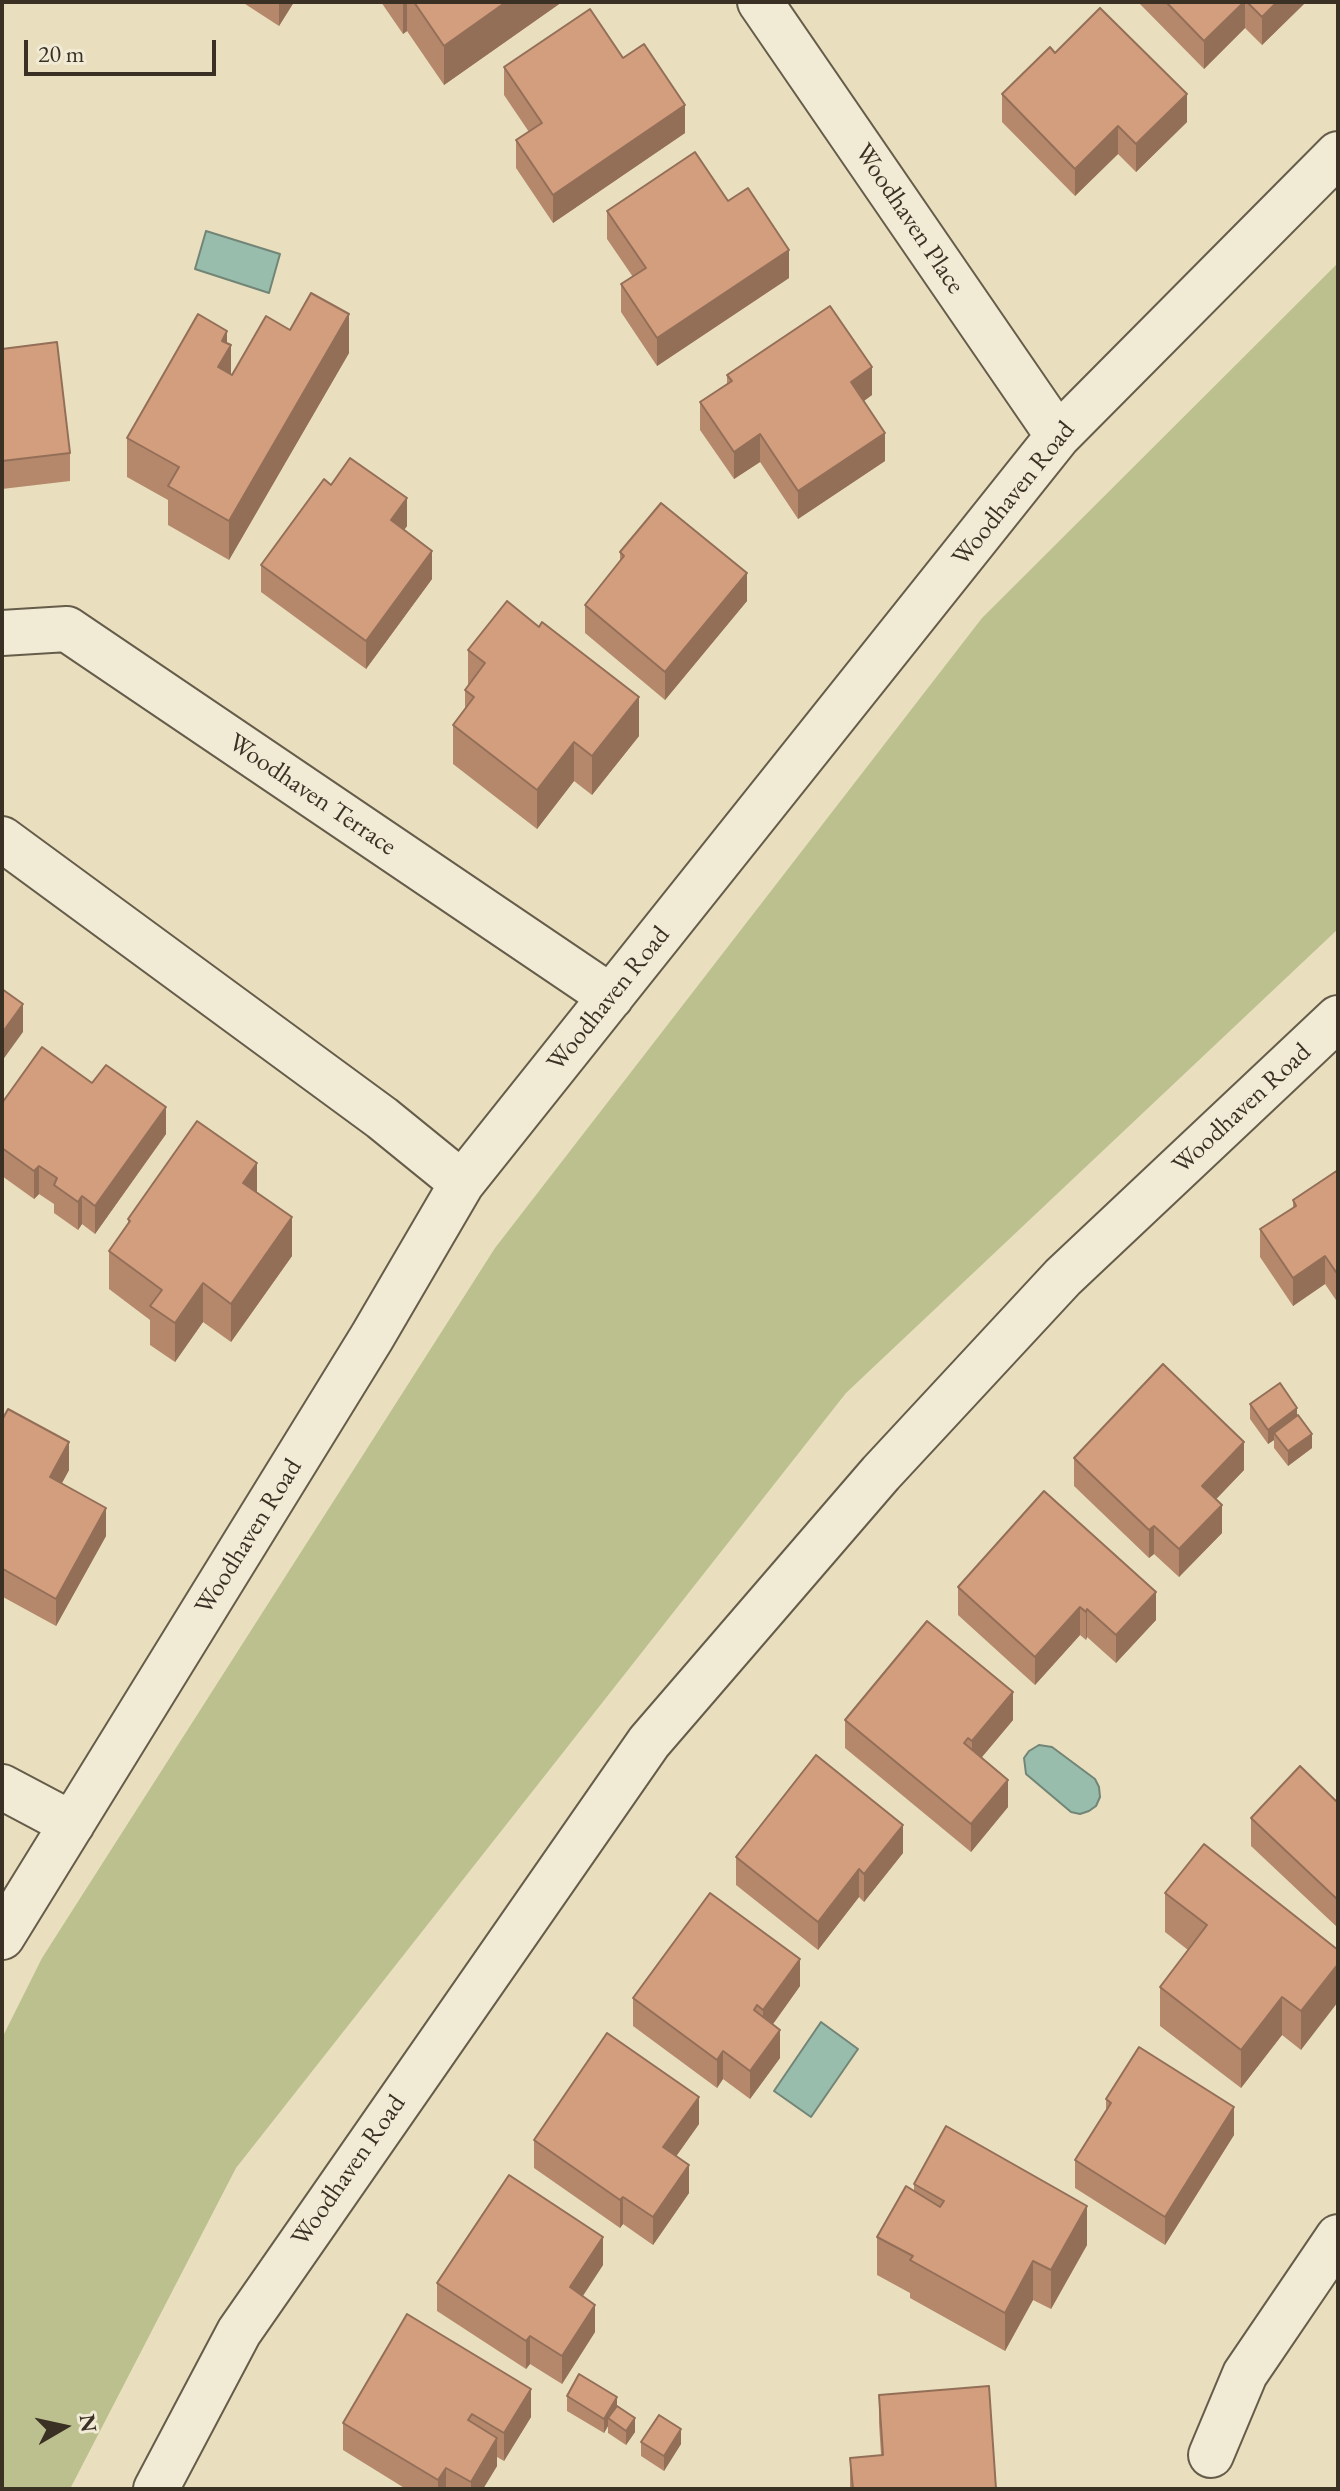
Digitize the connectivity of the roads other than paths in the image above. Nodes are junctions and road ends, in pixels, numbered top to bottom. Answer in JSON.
{"nodes":[{"id":1,"x":760,"y":2,"type":"edge"},
{"id":2,"x":1338,"y":154,"type":"edge"},
{"id":3,"x":1058,"y":436,"type":"junction"},
{"id":4,"x":2,"y":633,"type":"edge"},
{"id":5,"x":2,"y":839,"type":"edge"},
{"id":6,"x":611,"y":997,"type":"junction"},
{"id":7,"x":1338,"y":1018,"type":"edge"},
{"id":8,"x":462,"y":1183,"type":"junction"},
{"id":9,"x":2,"y":1787,"type":"edge"},
{"id":10,"x":72,"y":1824,"type":"junction"},
{"id":11,"x":2,"y":1937,"type":"edge"},
{"id":12,"x":1338,"y":2237,"type":"edge"},
{"id":13,"x":1211,"y":2455,"type":"dead end"},
{"id":14,"x":156,"y":2489,"type":"edge"}],
"edges":[{"from":1,"to":3,"type":"street","name":"Woodhaven Place"},
{"from":2,"to":3,"type":"street","name":"Woodhaven Road"},
{"from":3,"to":6,"type":"street","name":"Woodhaven Road"},
{"from":4,"to":6,"type":"street","name":"Woodhaven Terrace"},
{"from":5,"to":8,"type":"street"},
{"from":6,"to":8,"type":"street","name":"Woodhaven Road"},
{"from":7,"to":14,"type":"street","name":"Woodhaven Road"},
{"from":8,"to":10,"type":"street","name":"Woodhaven Road"},
{"from":9,"to":10,"type":"street"},
{"from":10,"to":11,"type":"street","name":"Woodhaven Road"},
{"from":12,"to":13,"type":"street"}]}
